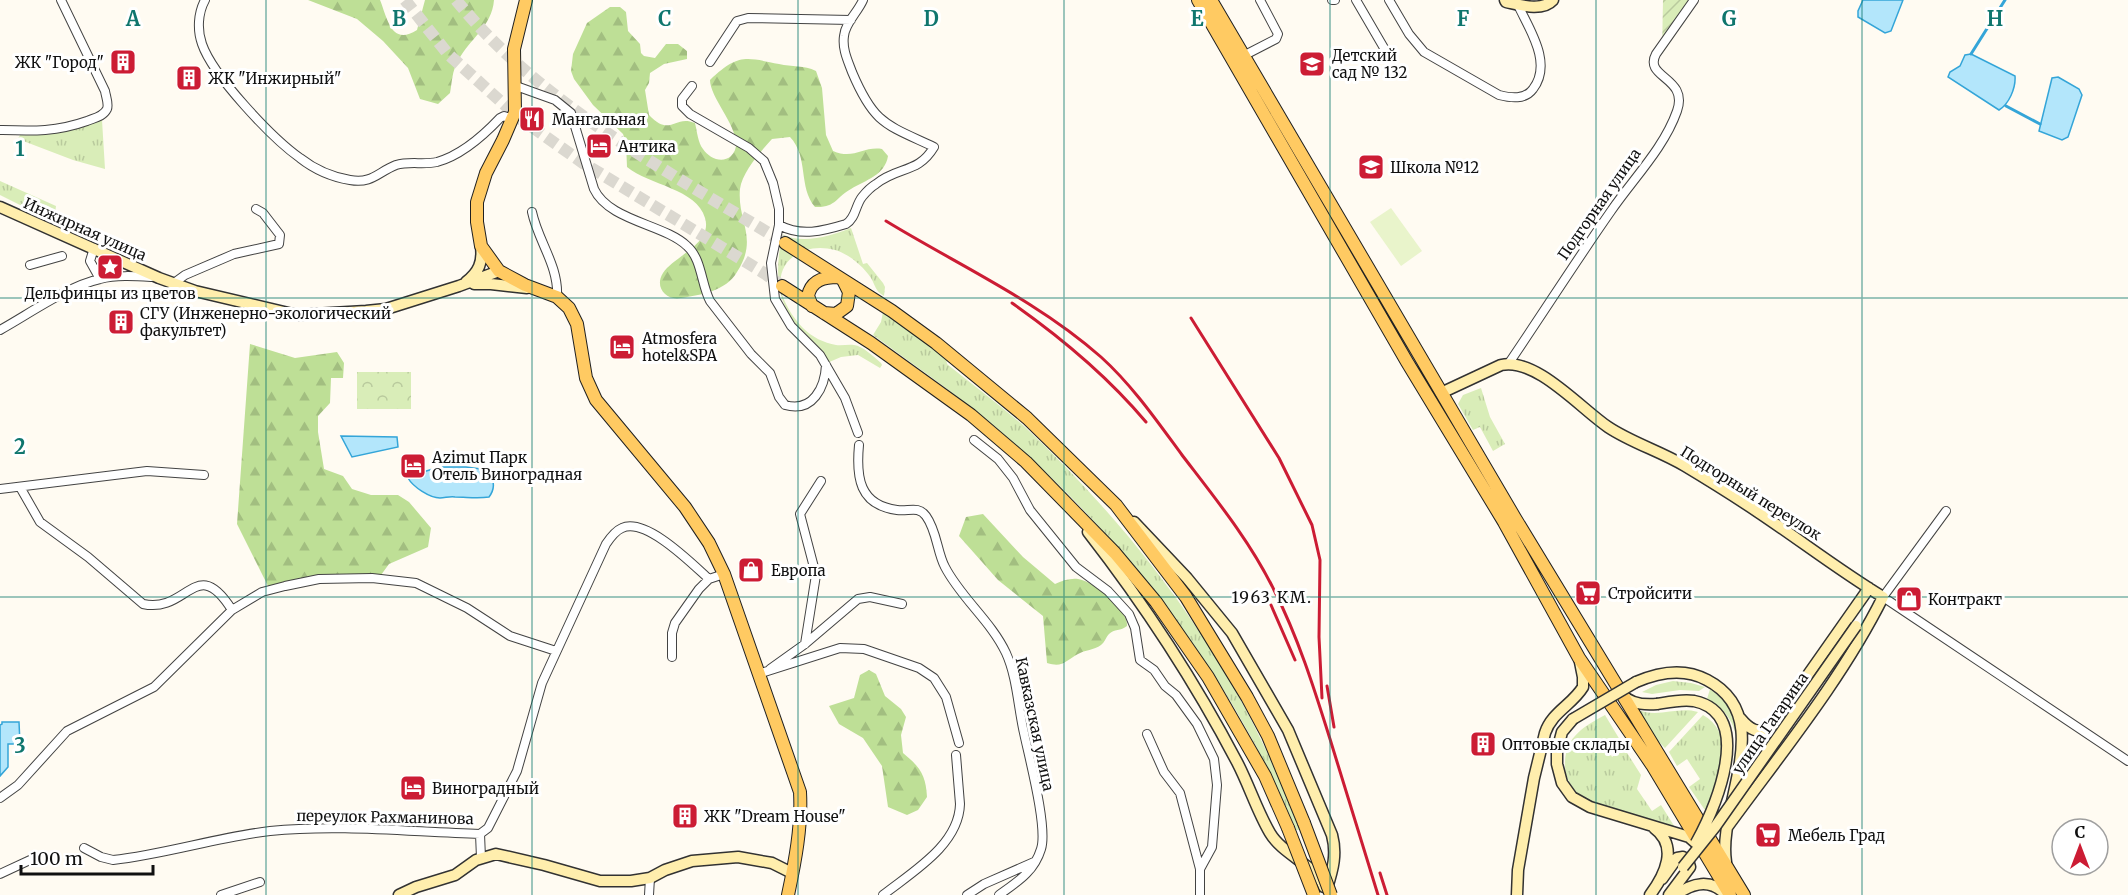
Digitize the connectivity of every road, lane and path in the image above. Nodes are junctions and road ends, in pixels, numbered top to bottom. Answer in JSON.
{"nodes":[{"id":1,"x":61,"y":0,"type":"edge"},
{"id":2,"x":205,"y":0,"type":"edge"},
{"id":3,"x":526,"y":0,"type":"edge"},
{"id":4,"x":863,"y":0,"type":"edge"},
{"id":5,"x":1198,"y":0,"type":"edge"},
{"id":6,"x":1211,"y":0,"type":"edge"},
{"id":7,"x":1260,"y":0,"type":"edge"},
{"id":8,"x":1356,"y":0,"type":"edge"},
{"id":9,"x":1389,"y":0,"type":"edge"},
{"id":10,"x":1505,"y":0,"type":"edge"},
{"id":11,"x":1553,"y":0,"type":"edge"},
{"id":12,"x":1694,"y":0,"type":"edge"},
{"id":13,"x":1518,"y":5,"type":"junction"},
{"id":14,"x":851,"y":20,"type":"junction"},
{"id":15,"x":1383,"y":48,"type":"dead end"},
{"id":16,"x":1243,"y":56,"type":"junction"},
{"id":17,"x":710,"y":62,"type":"dead end"},
{"id":18,"x":516,"y":86,"type":"junction"},
{"id":19,"x":692,"y":86,"type":"dead end"},
{"id":20,"x":513,"y":119,"type":"junction"},
{"id":21,"x":0,"y":130,"type":"edge"},
{"id":22,"x":0,"y":207,"type":"edge"},
{"id":23,"x":256,"y":209,"type":"dead end"},
{"id":24,"x":532,"y":212,"type":"dead end"},
{"id":25,"x":779,"y":225,"type":"junction"},
{"id":26,"x":785,"y":243,"type":"tunnel mouth"},
{"id":27,"x":481,"y":246,"type":"junction"},
{"id":28,"x":94,"y":248,"type":"junction"},
{"id":29,"x":62,"y":256,"type":"dead end"},
{"id":30,"x":30,"y":265,"type":"dead end"},
{"id":31,"x":499,"y":271,"type":"junction"},
{"id":32,"x":159,"y":278,"type":"junction"},
{"id":33,"x":100,"y":279,"type":"junction"},
{"id":34,"x":841,"y":279,"type":"junction"},
{"id":35,"x":174,"y":283,"type":"junction"},
{"id":36,"x":459,"y":286,"type":"junction"},
{"id":37,"x":782,"y":286,"type":"tunnel mouth"},
{"id":38,"x":538,"y":289,"type":"junction"},
{"id":39,"x":557,"y":297,"type":"junction"},
{"id":40,"x":816,"y":309,"type":"junction"},
{"id":41,"x":0,"y":330,"type":"edge"},
{"id":42,"x":1509,"y":363,"type":"junction"},
{"id":43,"x":826,"y":365,"type":"junction"},
{"id":44,"x":1441,"y":393,"type":"junction"},
{"id":45,"x":858,"y":434,"type":"dead end"},
{"id":46,"x":974,"y":440,"type":"dead end"},
{"id":47,"x":859,"y":445,"type":"dead end"},
{"id":48,"x":204,"y":475,"type":"dead end"},
{"id":49,"x":821,"y":481,"type":"dead end"},
{"id":50,"x":20,"y":487,"type":"junction"},
{"id":51,"x":0,"y":489,"type":"edge"},
{"id":52,"x":1058,"y":494,"type":"junction"},
{"id":53,"x":1116,"y":505,"type":"junction"},
{"id":54,"x":1946,"y":511,"type":"dead end"},
{"id":55,"x":724,"y":574,"type":"junction"},
{"id":56,"x":709,"y":579,"type":"junction"},
{"id":57,"x":1869,"y":588,"type":"junction"},
{"id":58,"x":1882,"y":597,"type":"junction"},
{"id":59,"x":902,"y":604,"type":"dead end"},
{"id":60,"x":232,"y":610,"type":"junction"},
{"id":61,"x":805,"y":644,"type":"junction"},
{"id":62,"x":556,"y":651,"type":"junction"},
{"id":63,"x":672,"y":657,"type":"dead end"},
{"id":64,"x":1579,"y":658,"type":"junction"},
{"id":65,"x":762,"y":673,"type":"junction"},
{"id":66,"x":1619,"y":691,"type":"junction"},
{"id":67,"x":1739,"y":718,"type":"junction"},
{"id":68,"x":1147,"y":734,"type":"dead end"},
{"id":69,"x":959,"y":742,"type":"dead end"},
{"id":70,"x":956,"y":755,"type":"dead end"},
{"id":71,"x":2128,"y":761,"type":"edge"},
{"id":72,"x":0,"y":798,"type":"edge"},
{"id":73,"x":1651,"y":826,"type":"junction"},
{"id":74,"x":1724,"y":831,"type":"junction"},
{"id":75,"x":480,"y":834,"type":"junction"},
{"id":76,"x":84,"y":848,"type":"dead end"},
{"id":77,"x":1701,"y":850,"type":"junction"},
{"id":78,"x":481,"y":858,"type":"junction"},
{"id":79,"x":30,"y":860,"type":"dead end"},
{"id":80,"x":1034,"y":862,"type":"junction"},
{"id":81,"x":1683,"y":867,"type":"junction"},
{"id":82,"x":1200,"y":869,"type":"junction"},
{"id":83,"x":792,"y":873,"type":"junction"},
{"id":84,"x":0,"y":874,"type":"edge"},
{"id":85,"x":1730,"y":874,"type":"junction"},
{"id":86,"x":650,"y":878,"type":"junction"},
{"id":87,"x":1662,"y":879,"type":"junction"},
{"id":88,"x":260,"y":882,"type":"dead end"},
{"id":89,"x":1200,"y":891,"type":"edge"},
{"id":90,"x":1324,"y":894,"type":"edge"},
{"id":91,"x":221,"y":895,"type":"edge"},
{"id":92,"x":399,"y":895,"type":"edge"},
{"id":93,"x":649,"y":895,"type":"edge"},
{"id":94,"x":788,"y":895,"type":"edge"},
{"id":95,"x":883,"y":895,"type":"edge"},
{"id":96,"x":967,"y":895,"type":"edge"},
{"id":97,"x":999,"y":895,"type":"edge"},
{"id":98,"x":1517,"y":895,"type":"edge"},
{"id":99,"x":1650,"y":895,"type":"edge"},
{"id":100,"x":1662,"y":895,"type":"edge"},
{"id":101,"x":1669,"y":895,"type":"edge"},
{"id":102,"x":1676,"y":895,"type":"edge"},
{"id":103,"x":1728,"y":895,"type":"edge"},
{"id":104,"x":1744,"y":895,"type":"edge"}],
"edges":[{"from":1,"to":21,"type":"street"},
{"from":2,"to":20,"type":"street"},
{"from":3,"to":18,"type":"main road"},
{"from":4,"to":14,"type":"street"},
{"from":5,"to":64,"type":"main road"},
{"from":6,"to":16,"type":"main road"},
{"from":7,"to":16,"type":"street"},
{"from":8,"to":15,"type":"street"},
{"from":9,"to":13,"type":"street"},
{"from":10,"to":13,"type":"street"},
{"from":11,"to":13,"type":"street"},
{"from":12,"to":42,"type":"street","name":"Подгорная улица"},
{"from":14,"to":17,"type":"street"},
{"from":14,"to":25,"type":"street"},
{"from":16,"to":44,"type":"main road"},
{"from":18,"to":20,"type":"main road"},
{"from":18,"to":43,"type":"street"},
{"from":19,"to":25,"type":"street"},
{"from":20,"to":27,"type":"main road"},
{"from":22,"to":28,"type":"street","name":"Инжирная улица"},
{"from":23,"to":35,"type":"street"},
{"from":24,"to":39,"type":"street"},
{"from":25,"to":43,"type":"street"},
{"from":26,"to":34,"type":"main road"},
{"from":27,"to":31,"type":"main road"},
{"from":27,"to":36,"type":"street"},
{"from":28,"to":32,"type":"street","name":"Инжирная улица"},
{"from":28,"to":33,"type":"street"},
{"from":29,"to":30,"type":"street"},
{"from":31,"to":36,"type":"street"},
{"from":31,"to":38,"type":"main road"},
{"from":32,"to":33,"type":"street"},
{"from":32,"to":35,"type":"street","name":"Инжирная улица"},
{"from":33,"to":41,"type":"street"},
{"from":34,"to":40,"type":"main road"},
{"from":34,"to":40,"type":"main road"},
{"from":34,"to":53,"type":"main road"},
{"from":35,"to":36,"type":"street","name":"Инжирная улица"},
{"from":36,"to":38,"type":"street"},
{"from":37,"to":40,"type":"main road"},
{"from":38,"to":39,"type":"main road"},
{"from":39,"to":55,"type":"main road"},
{"from":40,"to":52,"type":"main road"},
{"from":42,"to":44,"type":"street"},
{"from":42,"to":57,"type":"street","name":"Подгорный переулок"},
{"from":43,"to":45,"type":"street"},
{"from":44,"to":66,"type":"main road"},
{"from":46,"to":82,"type":"street"},
{"from":47,"to":80,"type":"street","name":"Кавказская улица"},
{"from":48,"to":50,"type":"street"},
{"from":49,"to":61,"type":"street"},
{"from":50,"to":51,"type":"street"},
{"from":50,"to":60,"type":"street"},
{"from":52,"to":90,"type":"main road","bridge":true},
{"from":52,"to":90,"type":"street"},
{"from":53,"to":90,"type":"main road","bridge":true},
{"from":53,"to":90,"type":"street"},
{"from":54,"to":58,"type":"street","name":"улица Гагарина"},
{"from":55,"to":56,"type":"street"},
{"from":55,"to":65,"type":"main road"},
{"from":56,"to":62,"type":"street","name":"переулок Рахманинова"},
{"from":56,"to":63,"type":"street"},
{"from":57,"to":58,"type":"street","name":"Подгорный переулок"},
{"from":57,"to":67,"type":"street"},
{"from":58,"to":71,"type":"street"},
{"from":58,"to":74,"type":"street"},
{"from":58,"to":81,"type":"street","name":"улица Гагарина","bridge":true},
{"from":59,"to":61,"type":"street"},
{"from":60,"to":62,"type":"street"},
{"from":60,"to":72,"type":"street"},
{"from":61,"to":65,"type":"street"},
{"from":62,"to":75,"type":"street","name":"переулок Рахманинова"},
{"from":64,"to":77,"type":"main road"},
{"from":64,"to":98,"type":"street"},
{"from":65,"to":69,"type":"street"},
{"from":65,"to":83,"type":"main road"},
{"from":66,"to":81,"type":"street","bridge":true},
{"from":66,"to":85,"type":"main road"},
{"from":67,"to":73,"type":"street","bridge":true},
{"from":67,"to":74,"type":"street"},
{"from":68,"to":82,"type":"street"},
{"from":70,"to":95,"type":"street"},
{"from":73,"to":77,"type":"street"},
{"from":73,"to":87,"type":"street"},
{"from":74,"to":85,"type":"street"},
{"from":75,"to":76,"type":"street","name":"переулок Рахманинова"},
{"from":75,"to":78,"type":"street"},
{"from":77,"to":103,"type":"main road"},
{"from":78,"to":86,"type":"street"},
{"from":78,"to":92,"type":"street"},
{"from":79,"to":84,"type":"street"},
{"from":80,"to":96,"type":"street"},
{"from":80,"to":97,"type":"street","name":"Кавказская улица"},
{"from":81,"to":100,"type":"street"},
{"from":82,"to":89,"type":"street"},
{"from":83,"to":86,"type":"street"},
{"from":83,"to":94,"type":"main road"},
{"from":85,"to":104,"type":"main road"},
{"from":86,"to":93,"type":"street"},
{"from":87,"to":99,"type":"street"},
{"from":87,"to":101,"type":"street"},
{"from":88,"to":91,"type":"street"},
{"from":102,"to":103,"type":"street"}]}
